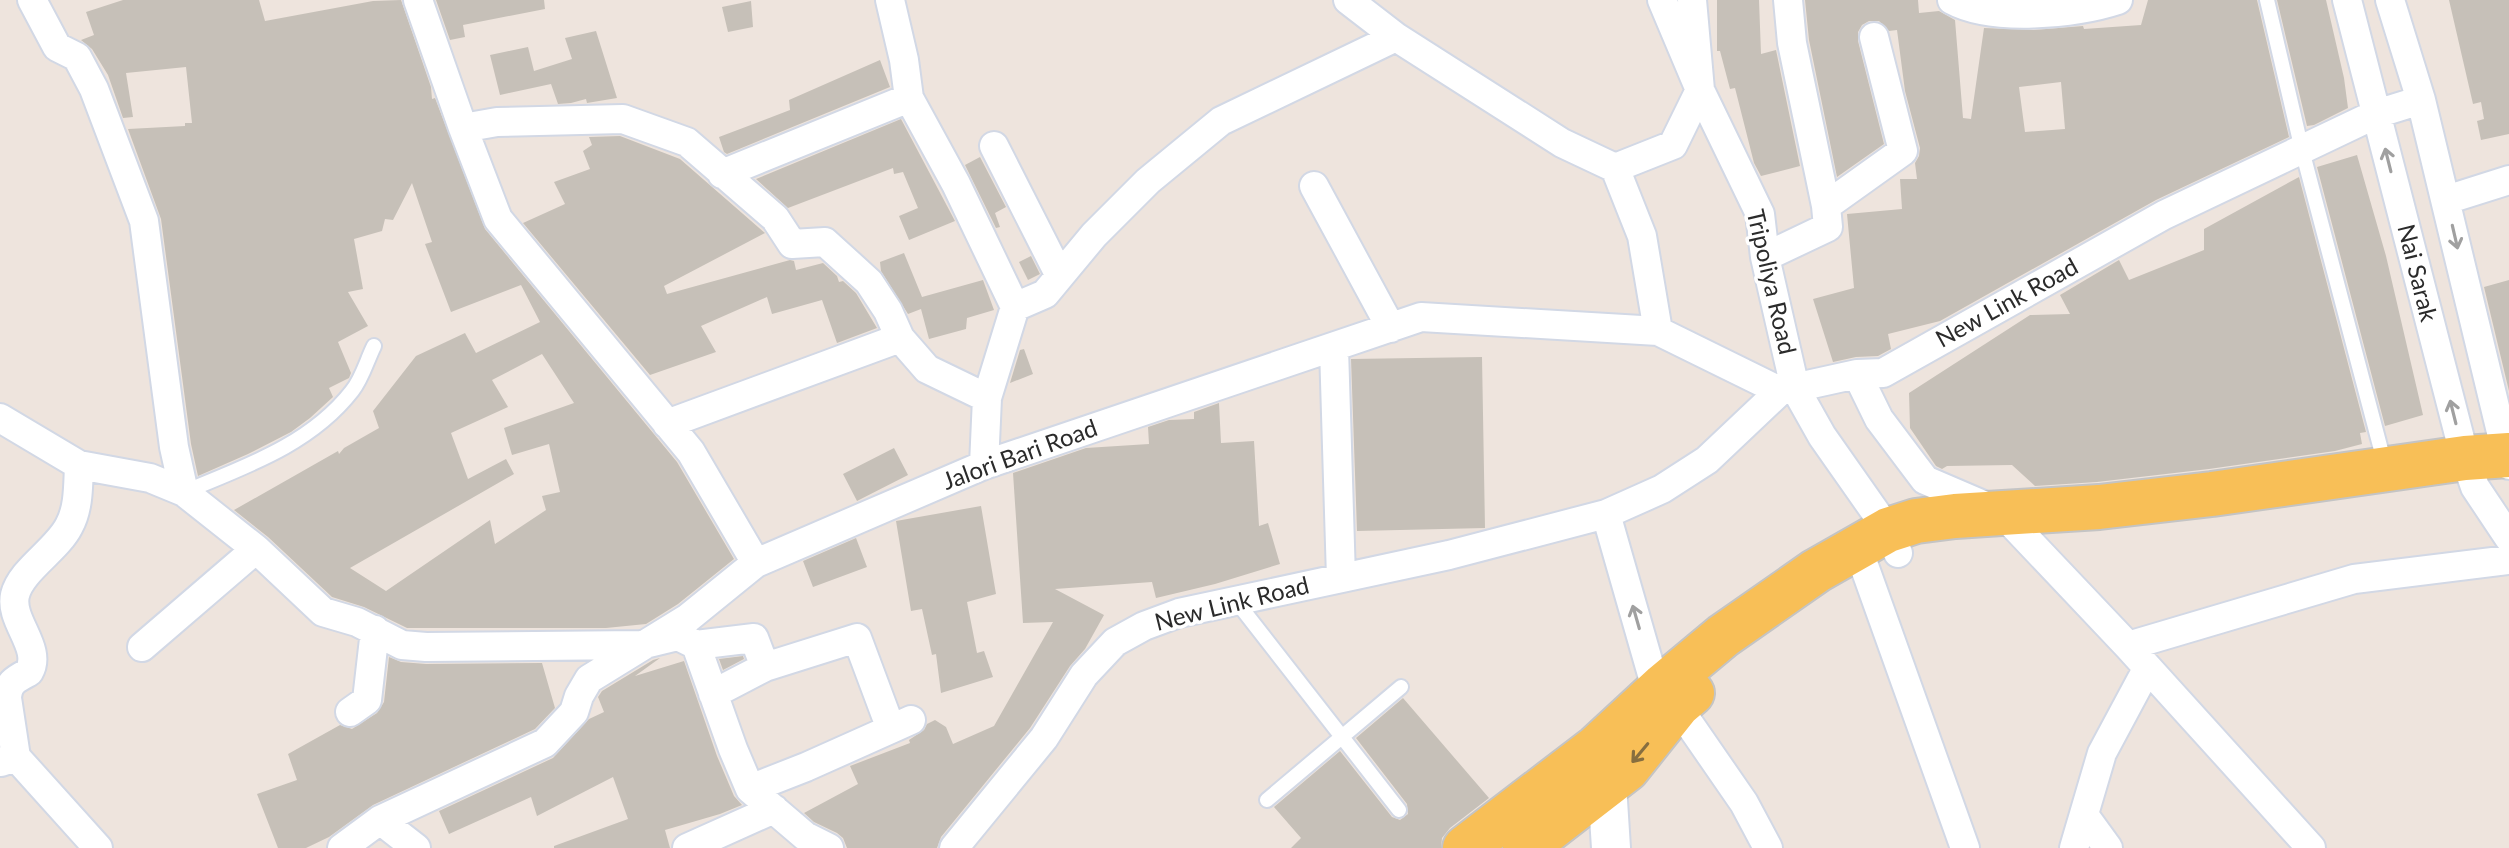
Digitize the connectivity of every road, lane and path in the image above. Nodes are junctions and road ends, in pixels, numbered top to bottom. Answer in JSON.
{"nodes":[{"id":1,"x":32,"y":0,"type":"edge"},
{"id":2,"x":418,"y":0,"type":"edge"},
{"id":3,"x":890,"y":0,"type":"edge"},
{"id":4,"x":1348,"y":0,"type":"edge"},
{"id":5,"x":1662,"y":0,"type":"edge"},
{"id":6,"x":1692,"y":0,"type":"edge"},
{"id":7,"x":1788,"y":0,"type":"edge"},
{"id":8,"x":1952,"y":0,"type":"edge"},
{"id":9,"x":2118,"y":0,"type":"edge"},
{"id":10,"x":2267,"y":0,"type":"edge"},
{"id":11,"x":2347,"y":0,"type":"edge"},
{"id":12,"x":2390,"y":0,"type":"edge"},
{"id":13,"x":2038,"y":8,"type":"edge"},
{"id":14,"x":1396,"y":37,"type":"junction"},
{"id":15,"x":1874,"y":37,"type":"dead end"},
{"id":16,"x":1700,"y":90,"type":"junction"},
{"id":17,"x":909,"y":98,"type":"junction"},
{"id":18,"x":2421,"y":100,"type":"junction"},
{"id":19,"x":2376,"y":114,"type":"junction"},
{"id":20,"x":463,"y":128,"type":"junction"},
{"id":21,"x":994,"y":146,"type":"dead end"},
{"id":22,"x":2302,"y":150,"type":"junction"},
{"id":23,"x":1615,"y":168,"type":"junction"},
{"id":24,"x":722,"y":174,"type":"junction"},
{"id":25,"x":2509,"y":180,"type":"edge"},
{"id":26,"x":1314,"y":186,"type":"dead end"},
{"id":27,"x":2446,"y":200,"type":"junction"},
{"id":28,"x":1826,"y":206,"type":"junction"},
{"id":29,"x":1765,"y":257,"type":"junction"},
{"id":30,"x":1060,"y":276,"type":"junction"},
{"id":31,"x":1015,"y":307,"type":"junction"},
{"id":32,"x":1391,"y":328,"type":"junction"},
{"id":33,"x":1658,"y":331,"type":"junction"},
{"id":34,"x":900,"y":338,"type":"junction"},
{"id":35,"x":374,"y":346,"type":"dead end"},
{"id":36,"x":1334,"y":348,"type":"junction"},
{"id":37,"x":1857,"y":374,"type":"junction"},
{"id":38,"x":1788,"y":390,"type":"junction"},
{"id":39,"x":987,"y":398,"type":"junction"},
{"id":40,"x":0,"y":418,"type":"edge"},
{"id":41,"x":667,"y":424,"type":"junction"},
{"id":42,"x":79,"y":465,"type":"junction"},
{"id":43,"x":984,"y":465,"type":"junction"},
{"id":44,"x":2496,"y":467,"type":"edge"},
{"id":45,"x":2386,"y":469,"type":"junction"},
{"id":46,"x":184,"y":492,"type":"junction"},
{"id":47,"x":1606,"y":514,"type":"junction"},
{"id":48,"x":2011,"y":523,"type":"junction"},
{"id":49,"x":2509,"y":538,"type":"edge"},
{"id":50,"x":256,"y":549,"type":"junction"},
{"id":51,"x":1877,"y":549,"type":"junction"},
{"id":52,"x":2509,"y":560,"type":"edge"},
{"id":53,"x":756,"y":563,"type":"junction"},
{"id":54,"x":1341,"y":578,"type":"junction"},
{"id":55,"x":1236,"y":601,"type":"junction"},
{"id":56,"x":375,"y":630,"type":"junction"},
{"id":57,"x":641,"y":645,"type":"junction"},
{"id":58,"x":696,"y":645,"type":"junction"},
{"id":59,"x":2128,"y":646,"type":"junction"},
{"id":60,"x":142,"y":647,"type":"dead end"},
{"id":61,"x":765,"y":667,"type":"junction"},
{"id":62,"x":2147,"y":669,"type":"junction"},
{"id":63,"x":1401,"y":687,"type":"dead end"},
{"id":64,"x":713,"y":694,"type":"junction"},
{"id":65,"x":1666,"y":695,"type":"junction"},
{"id":66,"x":350,"y":712,"type":"dead end"},
{"id":67,"x":1342,"y":736,"type":"junction"},
{"id":68,"x":8,"y":760,"type":"edge"},
{"id":69,"x":1602,"y":766,"type":"junction"},
{"id":70,"x":750,"y":789,"type":"junction"},
{"id":71,"x":1267,"y":800,"type":"dead end"},
{"id":72,"x":774,"y":809,"type":"junction"},
{"id":73,"x":1399,"y":810,"type":"dead end"},
{"id":74,"x":1565,"y":813,"type":"edge"},
{"id":75,"x":2084,"y":815,"type":"junction"},
{"id":76,"x":380,"y":820,"type":"junction"},
{"id":77,"x":98,"y":848,"type":"edge"},
{"id":78,"x":342,"y":848,"type":"edge"},
{"id":79,"x":416,"y":848,"type":"edge"},
{"id":80,"x":687,"y":848,"type":"edge"},
{"id":81,"x":829,"y":848,"type":"edge"},
{"id":82,"x":954,"y":848,"type":"edge"},
{"id":83,"x":1465,"y":848,"type":"edge"},
{"id":84,"x":1525,"y":848,"type":"edge"},
{"id":85,"x":1611,"y":848,"type":"edge"},
{"id":86,"x":1768,"y":848,"type":"edge"},
{"id":87,"x":1965,"y":848,"type":"edge"},
{"id":88,"x":2074,"y":848,"type":"edge"},
{"id":89,"x":2108,"y":848,"type":"edge"},
{"id":90,"x":2311,"y":848,"type":"edge"}],
"edges":[{"from":1,"to":46,"type":"street"},
{"from":2,"to":20,"type":"street"},
{"from":3,"to":17,"type":"street"},
{"from":4,"to":14,"type":"street"},
{"from":5,"to":16,"type":"street","name":"Tripoliya Road"},
{"from":6,"to":16,"type":"street"},
{"from":7,"to":28,"type":"street"},
{"from":8,"to":13,"type":"street"},
{"from":9,"to":13,"type":"street"},
{"from":10,"to":22,"type":"lane"},
{"from":11,"to":19,"type":"street","name":"Nai Sarak"},
{"from":12,"to":18,"type":"street"},
{"from":14,"to":23,"type":"street"},
{"from":14,"to":30,"type":"street"},
{"from":15,"to":28,"type":"street"},
{"from":16,"to":23,"type":"street"},
{"from":16,"to":29,"type":"street","name":"Tripoliya Road"},
{"from":17,"to":24,"type":"street"},
{"from":17,"to":31,"type":"street"},
{"from":18,"to":19,"type":"street","name":"New Link Road"},
{"from":18,"to":27,"type":"street"},
{"from":19,"to":22,"type":"street","name":"New Link Road"},
{"from":44,"to":19,"type":"street","name":"Nai Sarak","one_way":true},
{"from":20,"to":24,"type":"street"},
{"from":20,"to":41,"type":"street"},
{"from":21,"to":30,"type":"street"},
{"from":22,"to":37,"type":"street","name":"New Link Road"},
{"from":22,"to":45,"type":"lane"},
{"from":23,"to":33,"type":"street"},
{"from":24,"to":34,"type":"street"},
{"from":25,"to":27,"type":"street"},
{"from":26,"to":32,"type":"street"},
{"from":27,"to":44,"type":"street","one_way":true},
{"from":28,"to":29,"type":"street"},
{"from":29,"to":38,"type":"street","name":"Tripoliya Road"},
{"from":30,"to":31,"type":"street"},
{"from":31,"to":39,"type":"street"},
{"from":32,"to":33,"type":"street","name":"Jalori Bari Road"},
{"from":32,"to":36,"type":"street","name":"Jalori Bari Road"},
{"from":33,"to":38,"type":"street","name":"Jalori Bari Road"},
{"from":34,"to":39,"type":"street"},
{"from":34,"to":41,"type":"street"},
{"from":35,"to":46,"type":"lane"},
{"from":36,"to":43,"type":"street","name":"Jalori Bari Road"},
{"from":36,"to":54,"type":"street"},
{"from":37,"to":38,"type":"street","name":"New Link Road"},
{"from":37,"to":48,"type":"street"},
{"from":38,"to":47,"type":"street","name":"New Link Road"},
{"from":38,"to":51,"type":"street","name":"Tripoliya Road"},
{"from":39,"to":43,"type":"street"},
{"from":40,"to":42,"type":"street"},
{"from":41,"to":53,"type":"street"},
{"from":42,"to":46,"type":"street"},
{"from":42,"to":68,"type":"street"},
{"from":43,"to":53,"type":"street","name":"Jalori Bari Road"},
{"from":44,"to":45,"type":"main road"},
{"from":44,"to":48,"type":"main road"},
{"from":44,"to":49,"type":"street","name":"Nai Sarak"},
{"from":45,"to":48,"type":"main road"},
{"from":46,"to":50,"type":"street"},
{"from":47,"to":54,"type":"street","name":"New Link Road"},
{"from":65,"to":47,"type":"street","one_way":true},
{"from":48,"to":51,"type":"main road"},
{"from":48,"to":59,"type":"street"},
{"from":50,"to":56,"type":"street"},
{"from":50,"to":60,"type":"street"},
{"from":51,"to":65,"type":"main road"},
{"from":51,"to":87,"type":"street","name":"Tripoliya Road"},
{"from":52,"to":59,"type":"street"},
{"from":53,"to":57,"type":"street","name":"Jalori Bari Road"},
{"from":54,"to":55,"type":"street","name":"New Link Road"},
{"from":55,"to":67,"type":"lane"},
{"from":55,"to":82,"type":"street","name":"New Link Road"},
{"from":56,"to":57,"type":"street"},
{"from":56,"to":66,"type":"street"},
{"from":57,"to":58,"type":"street"},
{"from":57,"to":76,"type":"street","name":"Jalori Bari Road"},
{"from":58,"to":61,"type":"street"},
{"from":58,"to":64,"type":"street"},
{"from":59,"to":62,"type":"street"},
{"from":61,"to":64,"type":"street"},
{"from":61,"to":70,"type":"street"},
{"from":62,"to":75,"type":"street"},
{"from":62,"to":90,"type":"street"},
{"from":63,"to":67,"type":"lane"},
{"from":64,"to":70,"type":"street"},
{"from":65,"to":69,"type":"main road"},
{"from":65,"to":86,"type":"street"},
{"from":67,"to":71,"type":"lane"},
{"from":67,"to":73,"type":"lane"},
{"from":68,"to":77,"type":"street"},
{"from":69,"to":74,"type":"main road"},
{"from":69,"to":85,"type":"street"},
{"from":70,"to":72,"type":"street"},
{"from":72,"to":80,"type":"street"},
{"from":72,"to":81,"type":"street"},
{"from":74,"to":83,"type":"main road"},
{"from":74,"to":84,"type":"main road"},
{"from":75,"to":88,"type":"street"},
{"from":75,"to":89,"type":"street"},
{"from":76,"to":78,"type":"street","name":"Jalori Bari Road"},
{"from":76,"to":79,"type":"street"}]}
